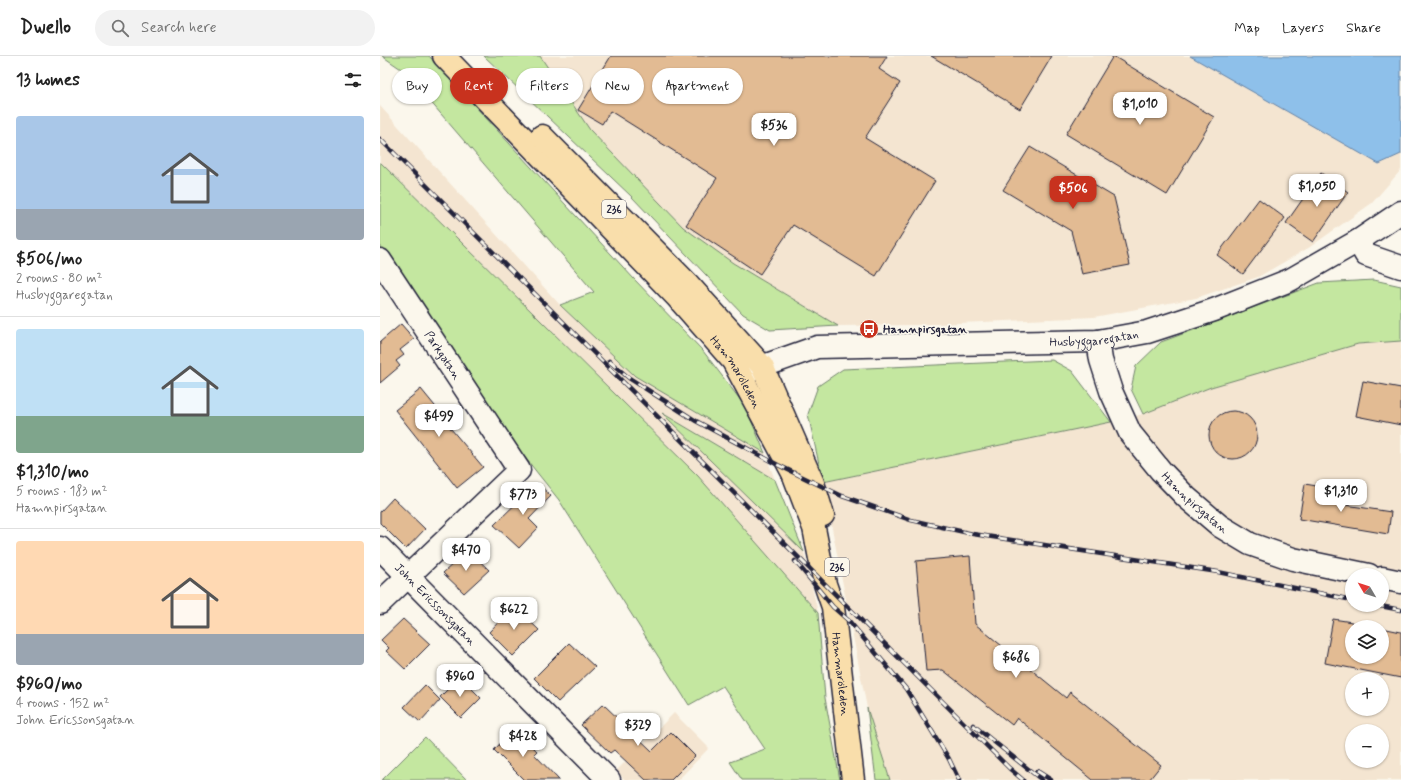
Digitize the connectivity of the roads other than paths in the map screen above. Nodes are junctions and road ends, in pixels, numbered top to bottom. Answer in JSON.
{"nodes":[{"id":1,"x":444,"y":56,"type":"edge"},
{"id":2,"x":464,"y":56,"type":"edge"},
{"id":3,"x":1401,"y":212,"type":"edge"},
{"id":4,"x":1358,"y":241,"type":"junction"},
{"id":5,"x":380,"y":260,"type":"edge"},
{"id":6,"x":1401,"y":267,"type":"edge"},
{"id":7,"x":1098,"y":342,"type":"junction"},
{"id":8,"x":762,"y":366,"type":"junction"},
{"id":9,"x":741,"y":374,"type":"junction"},
{"id":10,"x":380,"y":548,"type":"edge"},
{"id":11,"x":1345,"y":570,"type":"edge"},
{"id":12,"x":408,"y":575,"type":"junction"},
{"id":13,"x":1389,"y":579,"type":"edge"},
{"id":14,"x":1401,"y":582,"type":"edge"},
{"id":15,"x":380,"y":603,"type":"edge"},
{"id":16,"x":610,"y":780,"type":"edge"},
{"id":17,"x":853,"y":780,"type":"edge"},
{"id":18,"x":867,"y":780,"type":"edge"}],
"edges":[{"from":1,"to":9,"type":"main road","name":"Hammaröleden","number":"236"},
{"from":2,"to":8,"type":"main road","name":"Hammaröleden","number":"236"},
{"from":3,"to":4,"type":"street","name":"Husbyggaregatan"},
{"from":4,"to":6,"type":"street"},
{"from":4,"to":7,"type":"street","name":"Husbyggaregatan"},
{"from":5,"to":12,"type":"street","name":"Parkgatan"},
{"from":7,"to":8,"type":"street","name":"Husbyggaregatan"},
{"from":7,"to":11,"type":"street","name":"Hamnpirsgatan"},
{"from":8,"to":9,"type":"street","name":"Husbyggaregatan"},
{"from":8,"to":18,"type":"main road","name":"Hammaröleden","number":"236"},
{"from":9,"to":17,"type":"main road","name":"Hammaröleden","number":"236"},
{"from":10,"to":12,"type":"street","name":"John Ericssonsgatan"},
{"from":12,"to":15,"type":"street"},
{"from":12,"to":16,"type":"street","name":"John Ericssonsgatan"},
{"from":13,"to":14,"type":"street"}]}
